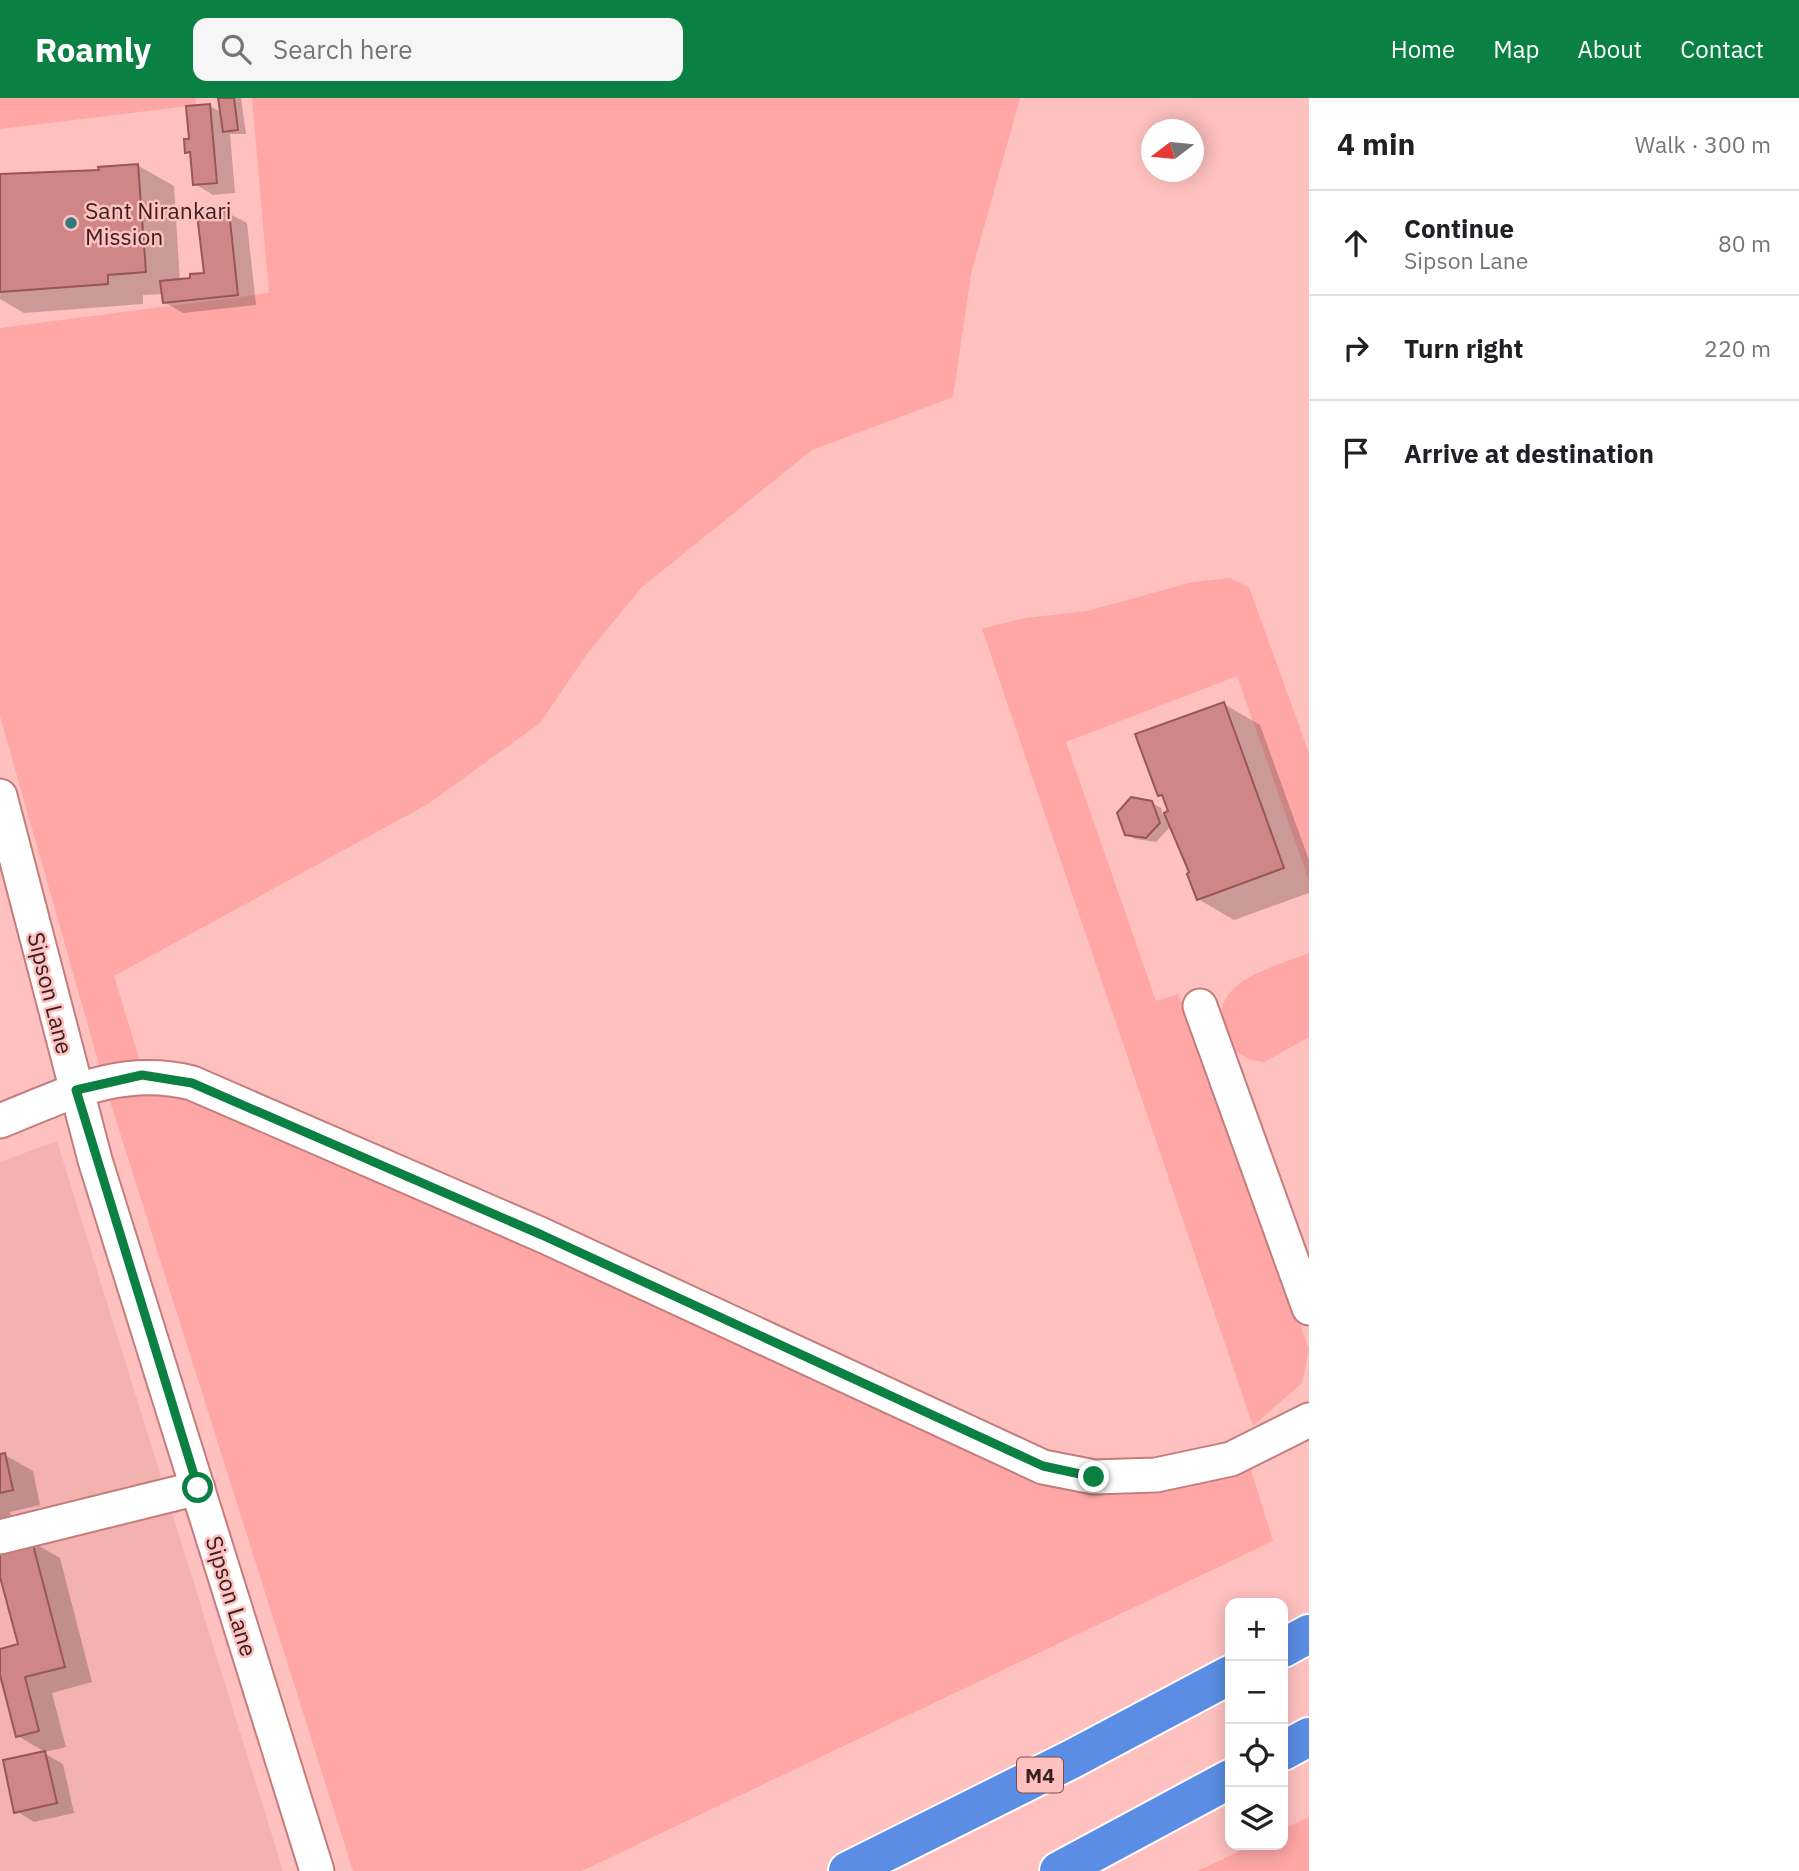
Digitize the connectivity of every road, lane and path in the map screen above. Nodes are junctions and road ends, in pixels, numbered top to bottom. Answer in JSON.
{"nodes":[{"id":1,"x":0,"y":796,"type":"edge"},
{"id":2,"x":1200,"y":1006,"type":"dead end"},
{"id":3,"x":76,"y":1090,"type":"junction"},
{"id":4,"x":0,"y":1121,"type":"edge"},
{"id":5,"x":1309,"y":1308,"type":"edge"},
{"id":6,"x":1309,"y":1420,"type":"edge"},
{"id":7,"x":198,"y":1488,"type":"junction"},
{"id":8,"x":0,"y":1537,"type":"edge"},
{"id":9,"x":1309,"y":1634,"type":"edge"},
{"id":10,"x":1288,"y":1645,"type":"edge"},
{"id":11,"x":1225,"y":1678,"type":"edge"},
{"id":12,"x":1309,"y":1737,"type":"edge"},
{"id":13,"x":1288,"y":1748,"type":"edge"},
{"id":14,"x":1225,"y":1782,"type":"edge"},
{"id":15,"x":317,"y":1871,"type":"edge"},
{"id":16,"x":848,"y":1871,"type":"edge"},
{"id":17,"x":1059,"y":1871,"type":"edge"}],
"edges":[{"from":1,"to":3,"type":"street","name":"Sipson Lane"},
{"from":2,"to":5,"type":"street"},
{"from":3,"to":4,"type":"street"},
{"from":3,"to":6,"type":"street"},
{"from":3,"to":7,"type":"street","name":"Sipson Lane"},
{"from":7,"to":8,"type":"street"},
{"from":7,"to":15,"type":"street","name":"Sipson Lane"},
{"from":9,"to":10,"type":"highway"},
{"from":11,"to":16,"type":"highway","number":"M4"},
{"from":12,"to":13,"type":"highway"},
{"from":14,"to":17,"type":"highway"}]}
